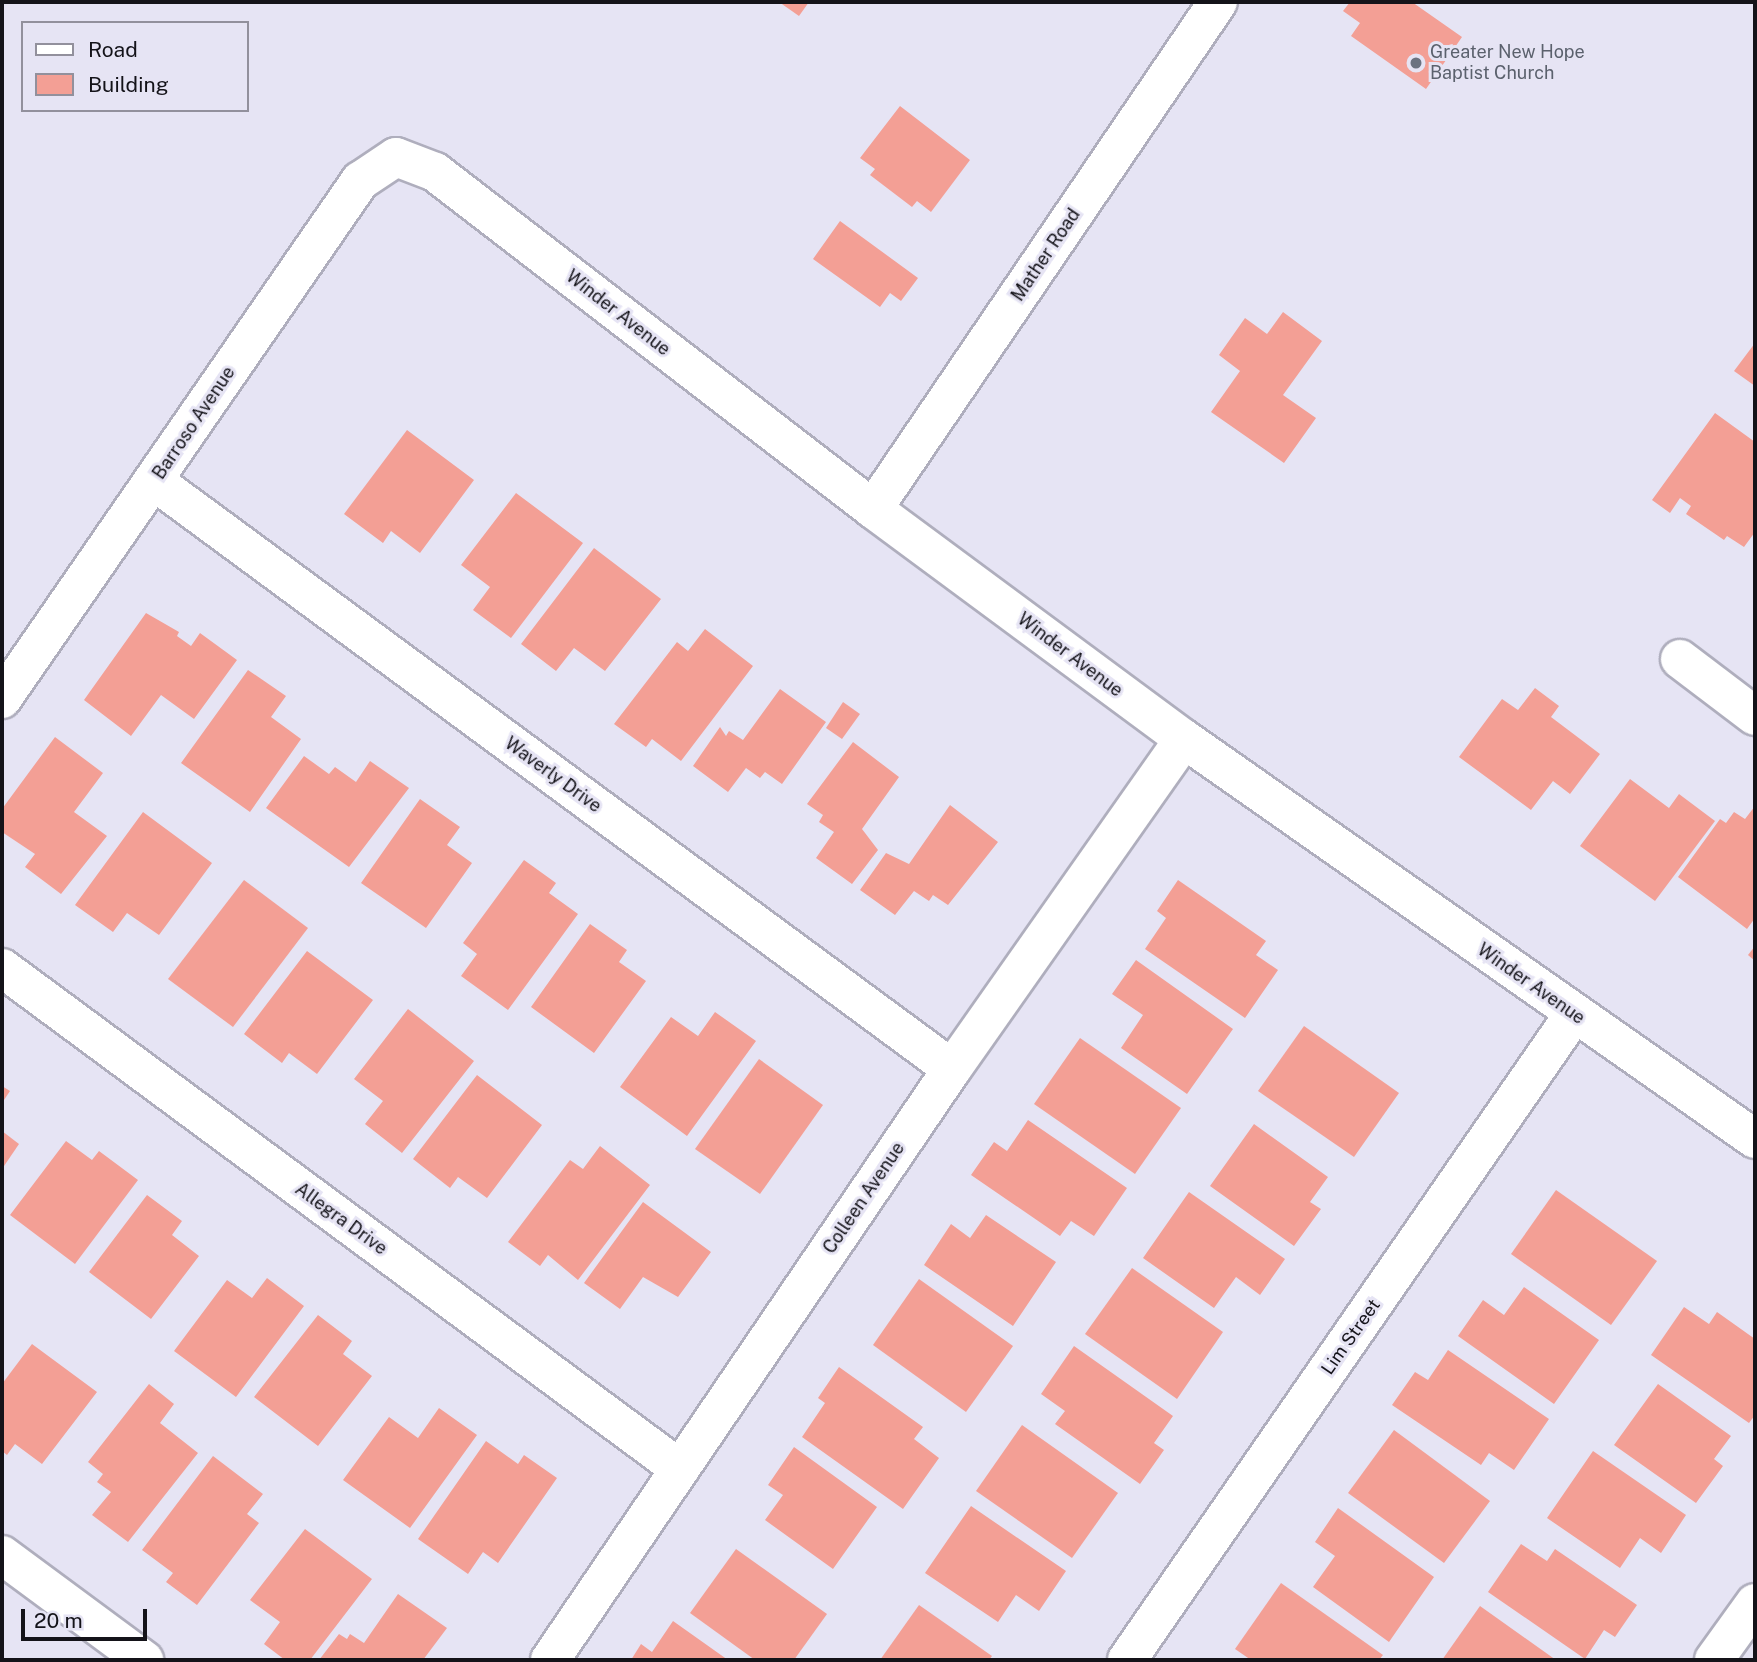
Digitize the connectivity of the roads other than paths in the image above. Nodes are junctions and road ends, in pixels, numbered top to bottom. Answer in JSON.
{"nodes":[{"id":1,"x":1218,"y":2,"type":"edge"},
{"id":2,"x":396,"y":157,"type":"joint"},
{"id":3,"x":153,"y":481,"type":"junction"},
{"id":4,"x":873,"y":509,"type":"junction"},
{"id":5,"x":1679,"y":659,"type":"dead end"},
{"id":6,"x":2,"y":699,"type":"edge"},
{"id":7,"x":1755,"y":716,"type":"edge"},
{"id":8,"x":1184,"y":739,"type":"junction"},
{"id":9,"x":2,"y":968,"type":"edge"},
{"id":10,"x":1574,"y":1014,"type":"junction"},
{"id":11,"x":952,"y":1069,"type":"junction"},
{"id":12,"x":1755,"y":1139,"type":"edge"},
{"id":13,"x":680,"y":1469,"type":"junction"},
{"id":14,"x":2,"y":1555,"type":"edge"},
{"id":15,"x":1755,"y":1603,"type":"edge"},
{"id":16,"x":144,"y":1660,"type":"edge"},
{"id":17,"x":550,"y":1660,"type":"edge"},
{"id":18,"x":1128,"y":1660,"type":"edge"},
{"id":19,"x":1714,"y":1660,"type":"edge"}],
"edges":[{"from":1,"to":4,"type":"street","name":"Mather Road"},
{"from":2,"to":3,"type":"street","name":"Barroso Avenue"},
{"from":2,"to":4,"type":"street","name":"Winder Avenue"},
{"from":3,"to":6,"type":"street","name":"Barroso Avenue"},
{"from":3,"to":11,"type":"street","name":"Waverly Drive"},
{"from":4,"to":8,"type":"street","name":"Winder Avenue"},
{"from":5,"to":7,"type":"street"},
{"from":8,"to":10,"type":"street","name":"Winder Avenue"},
{"from":8,"to":11,"type":"street","name":"Colleen Avenue"},
{"from":9,"to":13,"type":"street","name":"Allegra Drive"},
{"from":10,"to":12,"type":"street","name":"Winder Avenue"},
{"from":10,"to":18,"type":"street","name":"Lim Street"},
{"from":11,"to":13,"type":"street","name":"Colleen Avenue"},
{"from":13,"to":17,"type":"street","name":"Colleen Avenue"},
{"from":14,"to":16,"type":"street"},
{"from":15,"to":19,"type":"street"}]}
